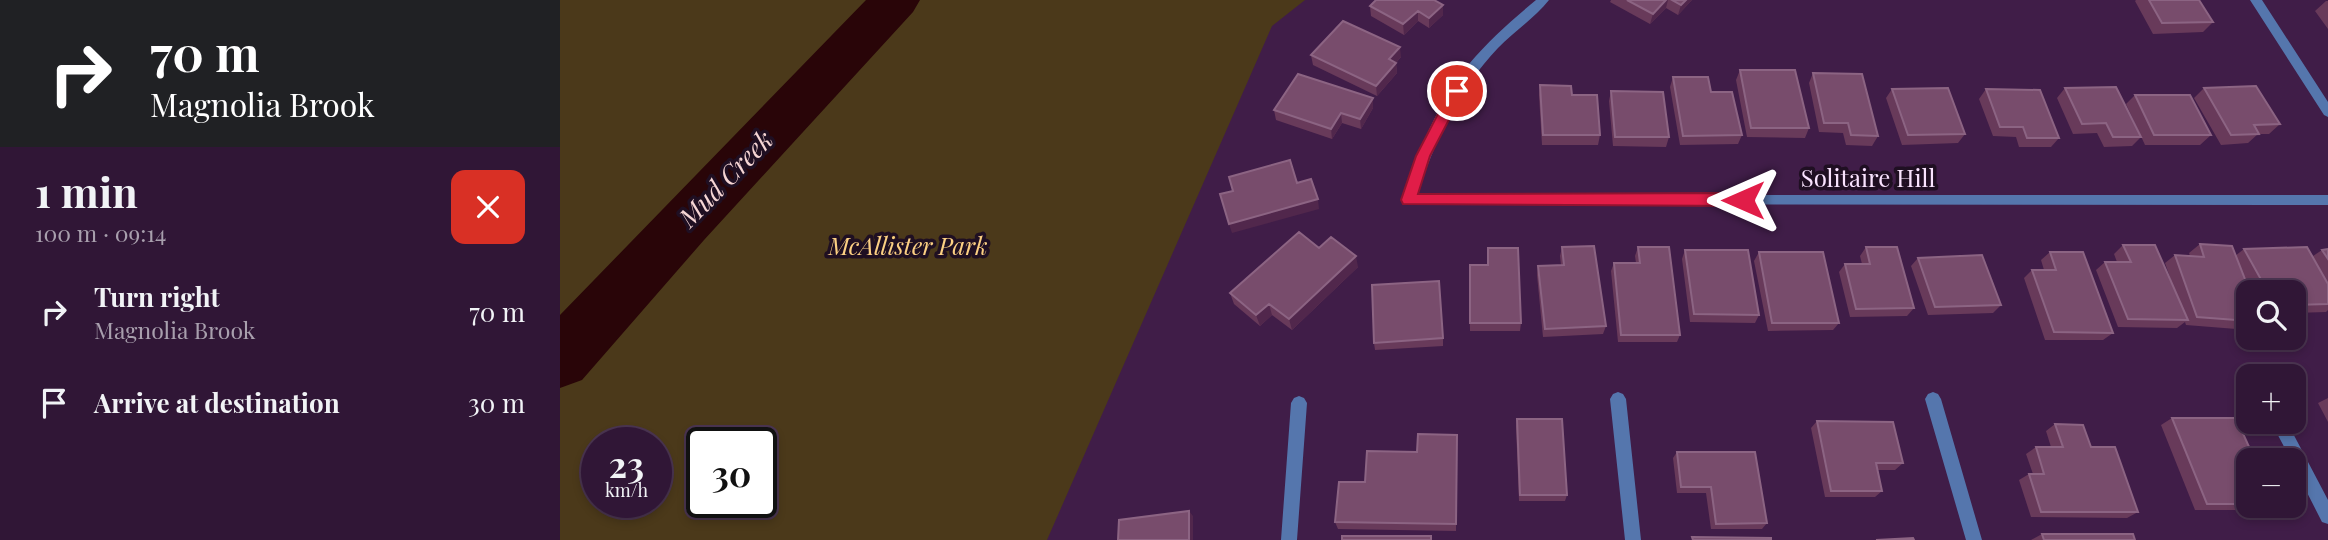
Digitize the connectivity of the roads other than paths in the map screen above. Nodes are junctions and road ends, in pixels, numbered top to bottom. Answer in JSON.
{"nodes":[{"id":1,"x":1543,"y":0,"type":"edge"},
{"id":2,"x":2256,"y":0,"type":"edge"},
{"id":3,"x":2328,"y":112,"type":"edge"},
{"id":4,"x":2328,"y":200,"type":"edge"},
{"id":5,"x":1618,"y":399,"type":"dead end"},
{"id":6,"x":1933,"y":399,"type":"dead end"},
{"id":7,"x":1299,"y":403,"type":"dead end"},
{"id":8,"x":2285,"y":434,"type":"edge"},
{"id":9,"x":2328,"y":516,"type":"edge"},
{"id":10,"x":1289,"y":540,"type":"edge"},
{"id":11,"x":1633,"y":540,"type":"edge"},
{"id":12,"x":1975,"y":540,"type":"edge"}],
"edges":[{"from":1,"to":4,"type":"street","name":"Solitaire Hill"},
{"from":2,"to":3,"type":"street"},
{"from":5,"to":11,"type":"street"},
{"from":6,"to":12,"type":"street"},
{"from":7,"to":10,"type":"street"},
{"from":8,"to":9,"type":"street"}]}
